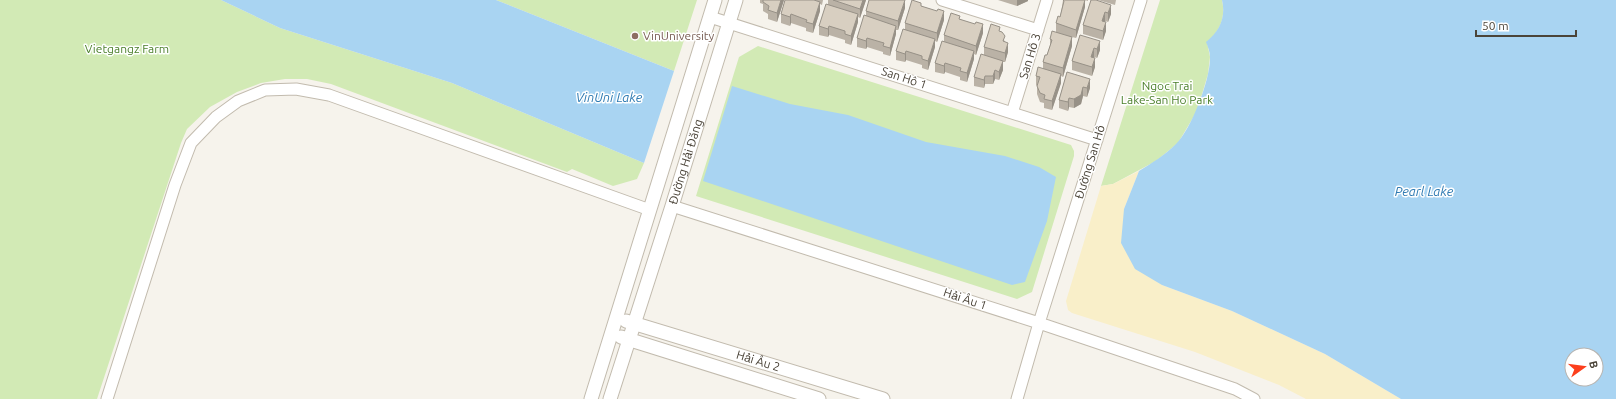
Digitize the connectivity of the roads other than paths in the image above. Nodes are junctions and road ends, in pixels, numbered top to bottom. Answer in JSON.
{"nodes":[{"id":1,"x":715,"y":0,"type":"edge"},
{"id":2,"x":736,"y":0,"type":"edge"},
{"id":3,"x":942,"y":0,"type":"edge"},
{"id":4,"x":1048,"y":0,"type":"edge"},
{"id":5,"x":1141,"y":0,"type":"edge"},
{"id":6,"x":710,"y":17,"type":"junction"},
{"id":7,"x":729,"y":23,"type":"junction"},
{"id":8,"x":1038,"y":30,"type":"junction"},
{"id":9,"x":1012,"y":113,"type":"junction"},
{"id":10,"x":1097,"y":140,"type":"junction"},
{"id":11,"x":672,"y":206,"type":"junction"},
{"id":12,"x":650,"y":210,"type":"junction"},
{"id":13,"x":616,"y":318,"type":"junction"},
{"id":14,"x":634,"y":323,"type":"junction"},
{"id":15,"x":1039,"y":323,"type":"junction"},
{"id":16,"x":612,"y":334,"type":"junction"},
{"id":17,"x":629,"y":339,"type":"junction"},
{"id":18,"x":107,"y":399,"type":"edge"},
{"id":19,"x":591,"y":399,"type":"edge"},
{"id":20,"x":610,"y":399,"type":"edge"},
{"id":21,"x":819,"y":399,"type":"edge"},
{"id":22,"x":883,"y":399,"type":"edge"},
{"id":23,"x":1017,"y":399,"type":"edge"},
{"id":24,"x":1254,"y":399,"type":"edge"}],
"edges":[{"from":1,"to":6,"type":"street","name":"Đường Hải Đăng"},
{"from":2,"to":7,"type":"street","name":"Đường Hải Đăng"},
{"from":3,"to":8,"type":"street"},
{"from":4,"to":8,"type":"street","name":"San Hô 3"},
{"from":5,"to":10,"type":"street","name":"Đường San Hô"},
{"from":6,"to":7,"type":"street","name":"San Hô 1"},
{"from":6,"to":12,"type":"street","name":"Đường Hải Đăng"},
{"from":7,"to":9,"type":"street","name":"San Hô 1"},
{"from":7,"to":11,"type":"street","name":"Đường Hải Đăng"},
{"from":8,"to":9,"type":"street","name":"San Hô 3"},
{"from":9,"to":10,"type":"street","name":"San Hô 1"},
{"from":10,"to":15,"type":"street","name":"Đường San Hô"},
{"from":11,"to":14,"type":"street","name":"Đường Hải Đăng"},
{"from":11,"to":15,"type":"street","name":"Hải Âu 1"},
{"from":12,"to":13,"type":"street","name":"Đường Hải Đăng"},
{"from":12,"to":18,"type":"street"},
{"from":13,"to":14,"type":"street","name":"Hải Âu 2"},
{"from":13,"to":16,"type":"street","name":"Đường Hải Đăng"},
{"from":14,"to":17,"type":"street","name":"Đường Hải Đăng"},
{"from":14,"to":22,"type":"street","name":"Hải Âu 2"},
{"from":15,"to":23,"type":"street","name":"Đường San Hô"},
{"from":15,"to":24,"type":"street","name":"Hải Âu 1"},
{"from":16,"to":17,"type":"street","name":"Hải Âu 2"},
{"from":16,"to":19,"type":"street","name":"Đường Hải Đăng"},
{"from":17,"to":20,"type":"street","name":"Đường Hải Đăng"},
{"from":17,"to":21,"type":"street","name":"Hải Âu 2"}]}
